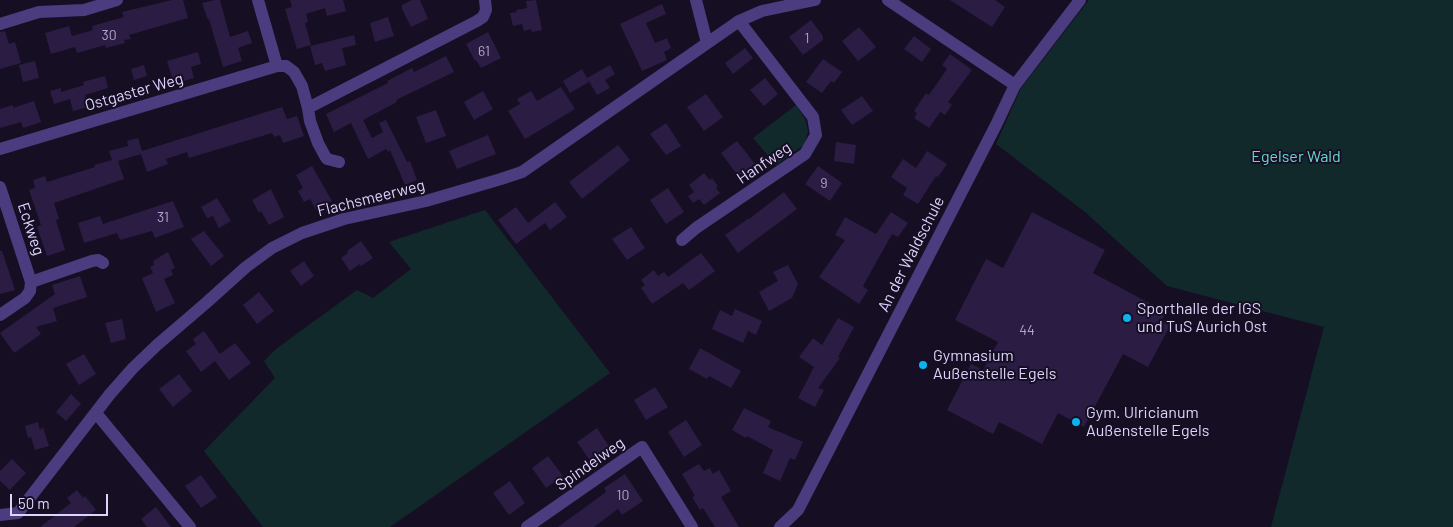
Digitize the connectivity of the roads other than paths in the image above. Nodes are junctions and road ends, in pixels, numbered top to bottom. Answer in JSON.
{"nodes":[{"id":1,"x":117,"y":0,"type":"edge"},
{"id":2,"x":258,"y":0,"type":"edge"},
{"id":3,"x":485,"y":0,"type":"edge"},
{"id":4,"x":696,"y":0,"type":"edge"},
{"id":5,"x":815,"y":0,"type":"edge"},
{"id":6,"x":888,"y":0,"type":"edge"},
{"id":7,"x":1080,"y":0,"type":"edge"},
{"id":8,"x":739,"y":21,"type":"junction"},
{"id":9,"x":0,"y":24,"type":"edge"},
{"id":10,"x":707,"y":43,"type":"junction"},
{"id":11,"x":277,"y":66,"type":"junction"},
{"id":12,"x":1015,"y":85,"type":"junction"},
{"id":13,"x":308,"y":108,"type":"junction"},
{"id":14,"x":0,"y":149,"type":"edge"},
{"id":15,"x":339,"y":162,"type":"dead end"},
{"id":16,"x":0,"y":187,"type":"edge"},
{"id":17,"x":682,"y":240,"type":"dead end"},
{"id":18,"x":103,"y":263,"type":"dead end"},
{"id":19,"x":31,"y":282,"type":"junction"},
{"id":20,"x":0,"y":315,"type":"edge"},
{"id":21,"x":96,"y":413,"type":"junction"},
{"id":22,"x":0,"y":515,"type":"edge"},
{"id":23,"x":190,"y":527,"type":"edge"},
{"id":24,"x":527,"y":527,"type":"edge"},
{"id":25,"x":692,"y":527,"type":"edge"},
{"id":26,"x":780,"y":527,"type":"edge"}],
"edges":[{"from":1,"to":9,"type":"street"},
{"from":2,"to":11,"type":"street"},
{"from":3,"to":13,"type":"street"},
{"from":4,"to":10,"type":"street"},
{"from":5,"to":8,"type":"street","name":"Flachsmeerweg"},
{"from":6,"to":12,"type":"street"},
{"from":7,"to":12,"type":"street","name":"An der Waldschule"},
{"from":8,"to":10,"type":"street","name":"Flachsmeerweg"},
{"from":8,"to":17,"type":"street","name":"Hanfweg"},
{"from":10,"to":21,"type":"street","name":"Flachsmeerweg"},
{"from":11,"to":13,"type":"street"},
{"from":11,"to":14,"type":"street","name":"Ostgaster Weg"},
{"from":12,"to":26,"type":"street","name":"An der Waldschule"},
{"from":13,"to":15,"type":"street"},
{"from":16,"to":19,"type":"street","name":"Eckweg"},
{"from":18,"to":19,"type":"street","name":"Eckweg"},
{"from":19,"to":20,"type":"street","name":"Eckweg"},
{"from":21,"to":22,"type":"street","name":"Flachsmeerweg"},
{"from":21,"to":23,"type":"street"},
{"from":24,"to":25,"type":"street","name":"Spindelweg"}]}
